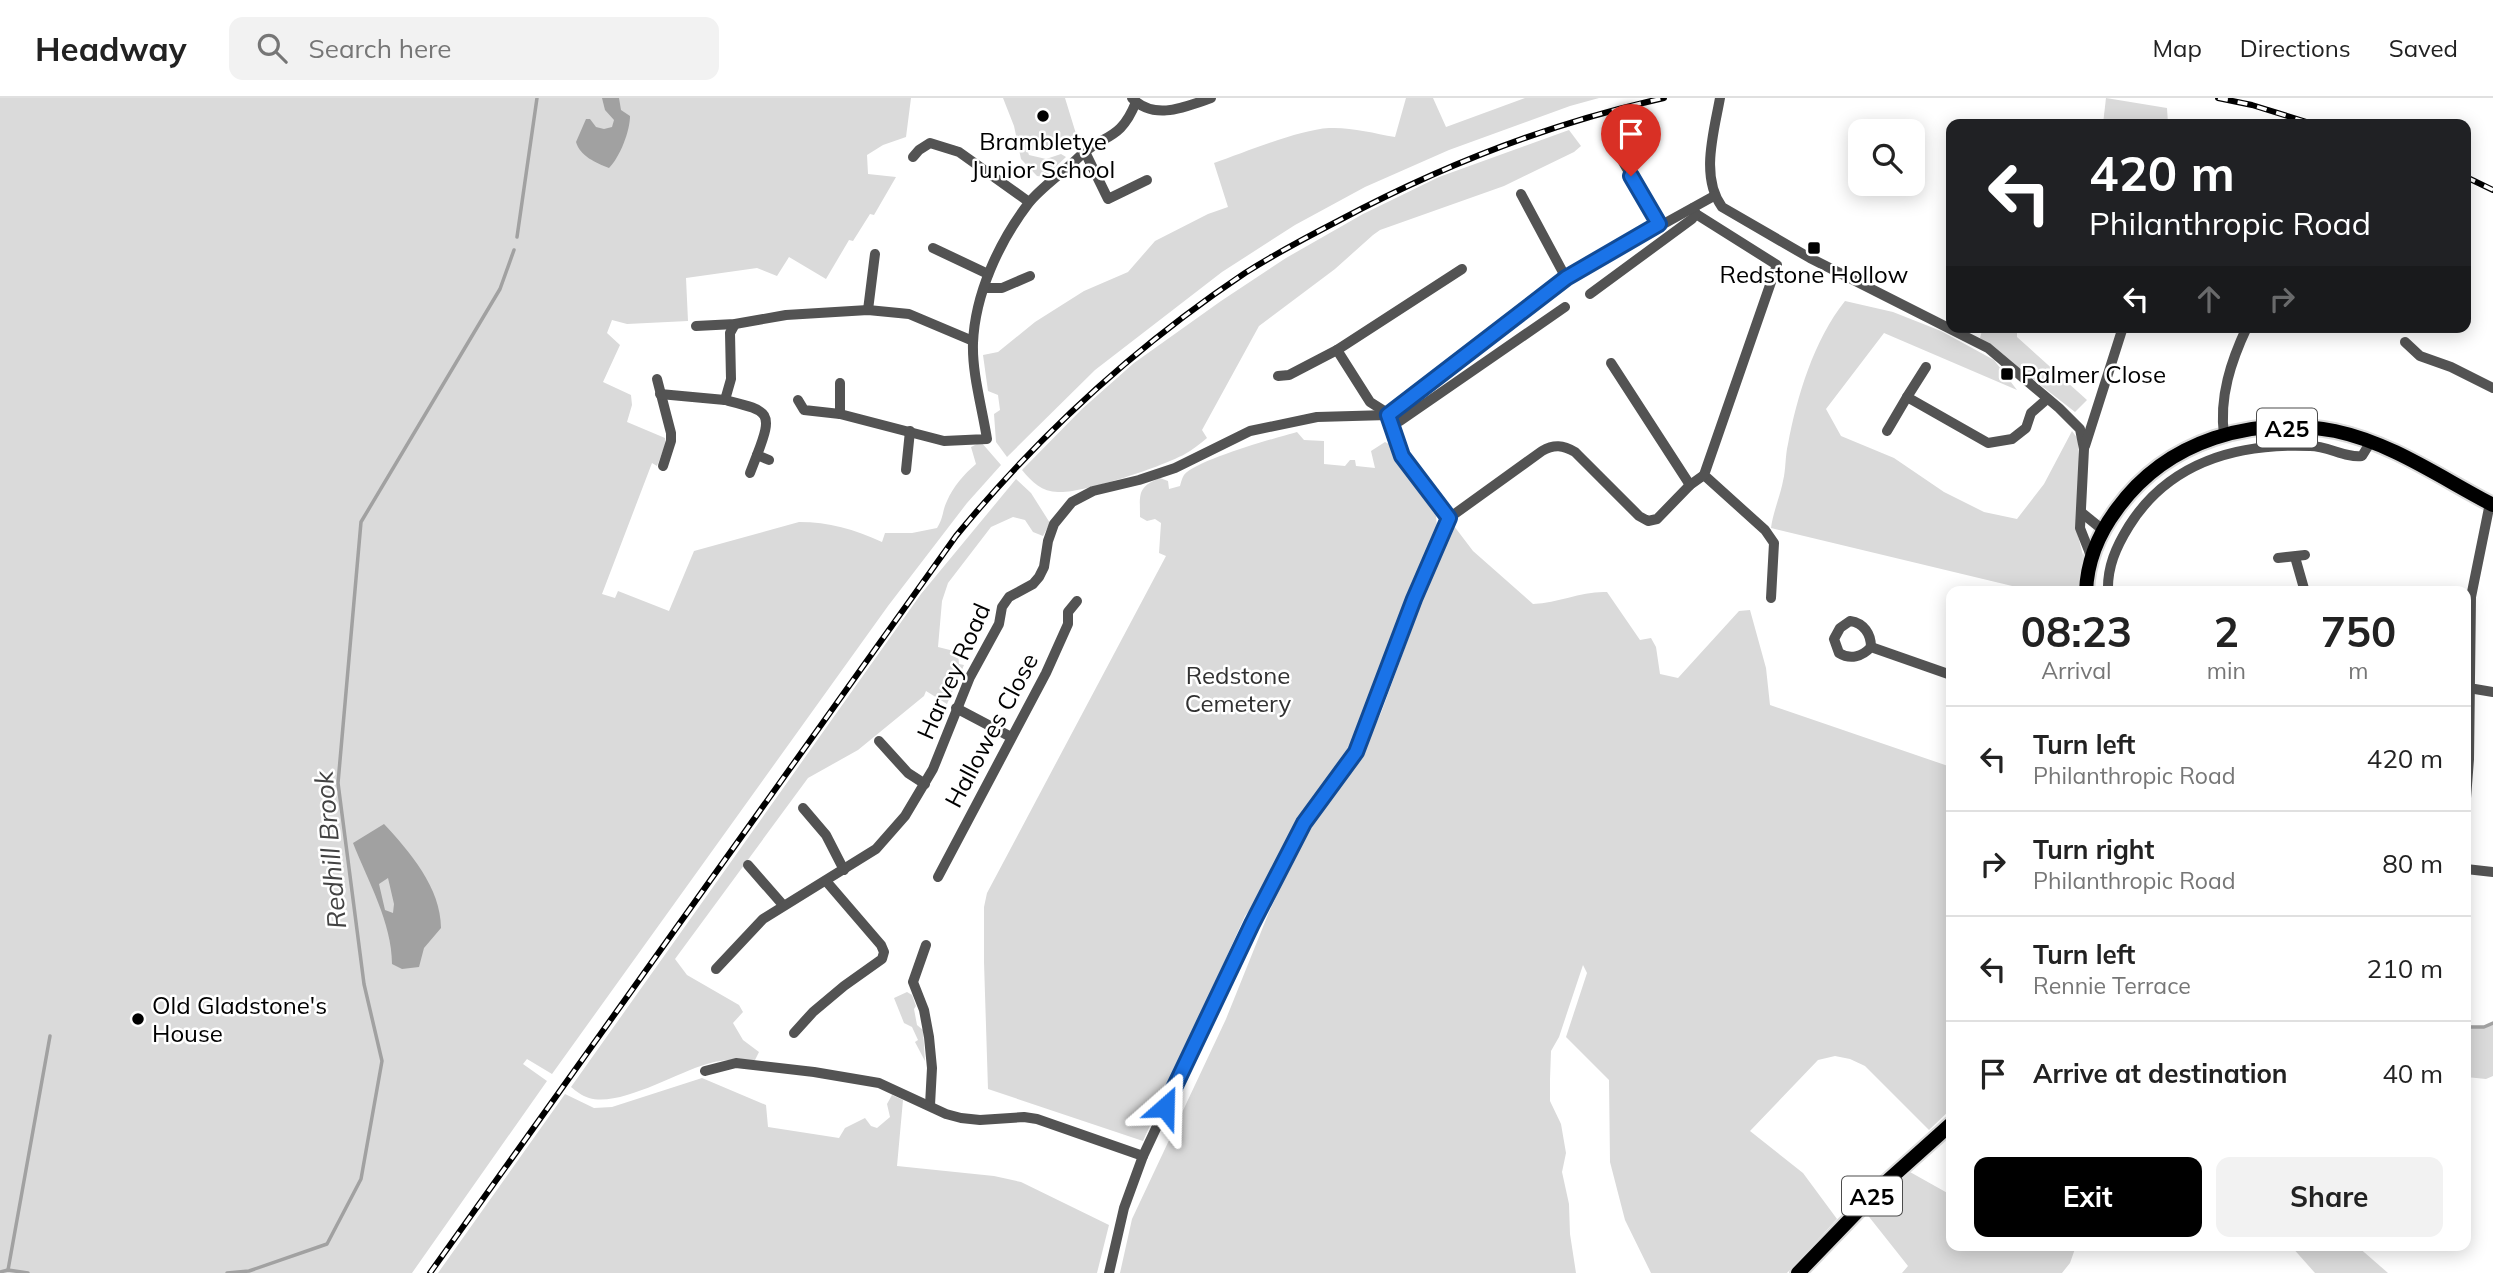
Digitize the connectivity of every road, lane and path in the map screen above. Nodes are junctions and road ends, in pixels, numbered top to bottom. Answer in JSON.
{"nodes":[{"id":1,"x":1211,"y":98,"type":"edge"},
{"id":2,"x":1720,"y":98,"type":"edge"},
{"id":3,"x":1134,"y":100,"type":"edge"},
{"id":4,"x":1608,"y":136,"type":"dead end"},
{"id":5,"x":1085,"y":152,"type":"junction"},
{"id":6,"x":913,"y":157,"type":"dead end"},
{"id":7,"x":1147,"y":180,"type":"dead end"},
{"id":8,"x":1521,"y":194,"type":"dead end"},
{"id":9,"x":1714,"y":196,"type":"junction"},
{"id":10,"x":1029,"y":202,"type":"junction"},
{"id":11,"x":1694,"y":211,"type":"junction"},
{"id":12,"x":1659,"y":224,"type":"junction"},
{"id":13,"x":933,"y":248,"type":"dead end"},
{"id":14,"x":875,"y":254,"type":"dead end"},
{"id":15,"x":1462,"y":269,"type":"dead end"},
{"id":16,"x":988,"y":274,"type":"junction"},
{"id":17,"x":1030,"y":276,"type":"dead end"},
{"id":18,"x":1566,"y":278,"type":"junction"},
{"id":19,"x":985,"y":288,"type":"junction"},
{"id":20,"x":1590,"y":294,"type":"dead end"},
{"id":21,"x":1564,"y":307,"type":"dead end"},
{"id":22,"x":868,"y":310,"type":"junction"},
{"id":23,"x":735,"y":324,"type":"junction"},
{"id":24,"x":696,"y":326,"type":"dead end"},
{"id":25,"x":1946,"y":327,"type":"edge"},
{"id":26,"x":1958,"y":333,"type":"edge"},
{"id":27,"x":2121,"y":333,"type":"edge"},
{"id":28,"x":2245,"y":333,"type":"edge"},
{"id":29,"x":973,"y":341,"type":"junction"},
{"id":30,"x":2405,"y":342,"type":"dead end"},
{"id":31,"x":1337,"y":350,"type":"junction"},
{"id":32,"x":1611,"y":363,"type":"dead end"},
{"id":33,"x":1926,"y":367,"type":"dead end"},
{"id":34,"x":1278,"y":376,"type":"dead end"},
{"id":35,"x":657,"y":379,"type":"dead end"},
{"id":36,"x":840,"y":383,"type":"dead end"},
{"id":37,"x":2493,"y":388,"type":"edge"},
{"id":38,"x":660,"y":394,"type":"junction"},
{"id":39,"x":1907,"y":397,"type":"junction"},
{"id":40,"x":2047,"y":399,"type":"junction"},
{"id":41,"x":725,"y":400,"type":"junction"},
{"id":42,"x":798,"y":400,"type":"dead end"},
{"id":43,"x":840,"y":414,"type":"junction"},
{"id":44,"x":1388,"y":415,"type":"junction"},
{"id":45,"x":910,"y":431,"type":"junction"},
{"id":46,"x":1887,"y":431,"type":"dead end"},
{"id":47,"x":2224,"y":435,"type":"junction"},
{"id":48,"x":2370,"y":443,"type":"junction"},
{"id":49,"x":2084,"y":449,"type":"junction"},
{"id":50,"x":757,"y":456,"type":"junction"},
{"id":51,"x":769,"y":460,"type":"dead end"},
{"id":52,"x":663,"y":466,"type":"dead end"},
{"id":53,"x":906,"y":470,"type":"dead end"},
{"id":54,"x":750,"y":473,"type":"dead end"},
{"id":55,"x":1704,"y":475,"type":"junction"},
{"id":56,"x":1690,"y":485,"type":"junction"},
{"id":57,"x":2492,"y":504,"type":"edge"},
{"id":58,"x":2082,"y":513,"type":"junction"},
{"id":59,"x":1449,"y":518,"type":"junction"},
{"id":60,"x":2103,"y":530,"type":"junction"},
{"id":61,"x":2091,"y":556,"type":"junction"},
{"id":62,"x":2278,"y":558,"type":"dead end"},
{"id":63,"x":2086,"y":586,"type":"edge"},
{"id":64,"x":2108,"y":586,"type":"edge"},
{"id":65,"x":2304,"y":586,"type":"edge"},
{"id":66,"x":2471,"y":597,"type":"edge"},
{"id":67,"x":1771,"y":598,"type":"dead end"},
{"id":68,"x":1077,"y":600,"type":"dead end"},
{"id":69,"x":1871,"y":647,"type":"dead end"},
{"id":70,"x":1946,"y":673,"type":"edge"},
{"id":71,"x":2471,"y":688,"type":"edge"},
{"id":72,"x":2493,"y":692,"type":"edge"},
{"id":73,"x":956,"y":708,"type":"junction"},
{"id":74,"x":1011,"y":737,"type":"junction"},
{"id":75,"x":879,"y":741,"type":"dead end"},
{"id":76,"x":925,"y":784,"type":"junction"},
{"id":77,"x":803,"y":808,"type":"dead end"},
{"id":78,"x":748,"y":865,"type":"dead end"},
{"id":79,"x":844,"y":870,"type":"junction"},
{"id":80,"x":2471,"y":870,"type":"edge"},
{"id":81,"x":2493,"y":872,"type":"edge"},
{"id":82,"x":938,"y":877,"type":"dead end"},
{"id":83,"x":826,"y":881,"type":"junction"},
{"id":84,"x":783,"y":905,"type":"junction"},
{"id":85,"x":926,"y":944,"type":"dead end"},
{"id":86,"x":716,"y":969,"type":"dead end"},
{"id":87,"x":794,"y":1032,"type":"dead end"},
{"id":88,"x":705,"y":1070,"type":"dead end"},
{"id":89,"x":930,"y":1105,"type":"junction"},
{"id":90,"x":1946,"y":1128,"type":"edge"},
{"id":91,"x":1143,"y":1156,"type":"junction"},
{"id":92,"x":1109,"y":1273,"type":"edge"},
{"id":93,"x":1798,"y":1273,"type":"edge"}],
"edges":[{"from":1,"to":3,"type":"street"},
{"from":2,"to":9,"type":"street"},
{"from":3,"to":5,"type":"street"},
{"from":4,"to":12,"type":"street"},
{"from":5,"to":7,"type":"street"},
{"from":5,"to":10,"type":"street"},
{"from":6,"to":10,"type":"street"},
{"from":8,"to":18,"type":"street"},
{"from":9,"to":11,"type":"street"},
{"from":9,"to":25,"type":"street"},
{"from":10,"to":16,"type":"street"},
{"from":11,"to":12,"type":"street"},
{"from":11,"to":20,"type":"street"},
{"from":11,"to":55,"type":"street"},
{"from":12,"to":18,"type":"street"},
{"from":13,"to":16,"type":"street"},
{"from":14,"to":22,"type":"street"},
{"from":15,"to":31,"type":"street"},
{"from":16,"to":19,"type":"street"},
{"from":17,"to":19,"type":"street"},
{"from":18,"to":44,"type":"street"},
{"from":19,"to":29,"type":"street"},
{"from":21,"to":44,"type":"street"},
{"from":22,"to":23,"type":"street"},
{"from":22,"to":29,"type":"street"},
{"from":23,"to":24,"type":"street"},
{"from":23,"to":41,"type":"street"},
{"from":26,"to":40,"type":"street"},
{"from":27,"to":49,"type":"street"},
{"from":28,"to":47,"type":"street"},
{"from":29,"to":45,"type":"street"},
{"from":30,"to":37,"type":"street"},
{"from":31,"to":34,"type":"street"},
{"from":31,"to":44,"type":"street"},
{"from":32,"to":56,"type":"street"},
{"from":33,"to":39,"type":"street"},
{"from":35,"to":38,"type":"street"},
{"from":36,"to":43,"type":"street"},
{"from":38,"to":41,"type":"street"},
{"from":38,"to":52,"type":"street"},
{"from":39,"to":40,"type":"street"},
{"from":39,"to":46,"type":"street"},
{"from":40,"to":49,"type":"street"},
{"from":41,"to":50,"type":"street"},
{"from":42,"to":43,"type":"street"},
{"from":43,"to":45,"type":"street"},
{"from":44,"to":59,"type":"street"},
{"from":44,"to":73,"type":"street","name":"Harvey Road"},
{"from":45,"to":53,"type":"street"},
{"from":47,"to":48,"type":"main road","number":"A25"},
{"from":47,"to":60,"type":"main road","number":"A25"},
{"from":48,"to":57,"type":"main road","number":"A25"},
{"from":48,"to":64,"type":"street"},
{"from":49,"to":58,"type":"street"},
{"from":50,"to":51,"type":"street"},
{"from":50,"to":54,"type":"street"},
{"from":55,"to":56,"type":"street"},
{"from":55,"to":67,"type":"street"},
{"from":56,"to":59,"type":"street"},
{"from":57,"to":66,"type":"street"},
{"from":58,"to":60,"type":"street"},
{"from":58,"to":61,"type":"street"},
{"from":59,"to":91,"type":"street"},
{"from":60,"to":61,"type":"main road","number":"A25"},
{"from":61,"to":63,"type":"main road","number":"A25"},
{"from":62,"to":65,"type":"street"},
{"from":68,"to":74,"type":"street","name":"Hallowes Close"},
{"from":69,"to":70,"type":"street"},
{"from":71,"to":72,"type":"street"},
{"from":73,"to":74,"type":"street"},
{"from":73,"to":76,"type":"street","name":"Harvey Road"},
{"from":74,"to":82,"type":"street","name":"Hallowes Close"},
{"from":75,"to":76,"type":"street"},
{"from":76,"to":79,"type":"street","name":"Harvey Road"},
{"from":77,"to":79,"type":"street"},
{"from":78,"to":84,"type":"street"},
{"from":79,"to":83,"type":"street","name":"Harvey Road"},
{"from":80,"to":81,"type":"street"},
{"from":83,"to":84,"type":"street","name":"Harvey Road"},
{"from":83,"to":87,"type":"street"},
{"from":84,"to":86,"type":"street","name":"Harvey Road"},
{"from":85,"to":89,"type":"street"},
{"from":88,"to":89,"type":"street"},
{"from":89,"to":91,"type":"street"},
{"from":90,"to":93,"type":"main road","number":"A25"},
{"from":91,"to":92,"type":"street"}]}
